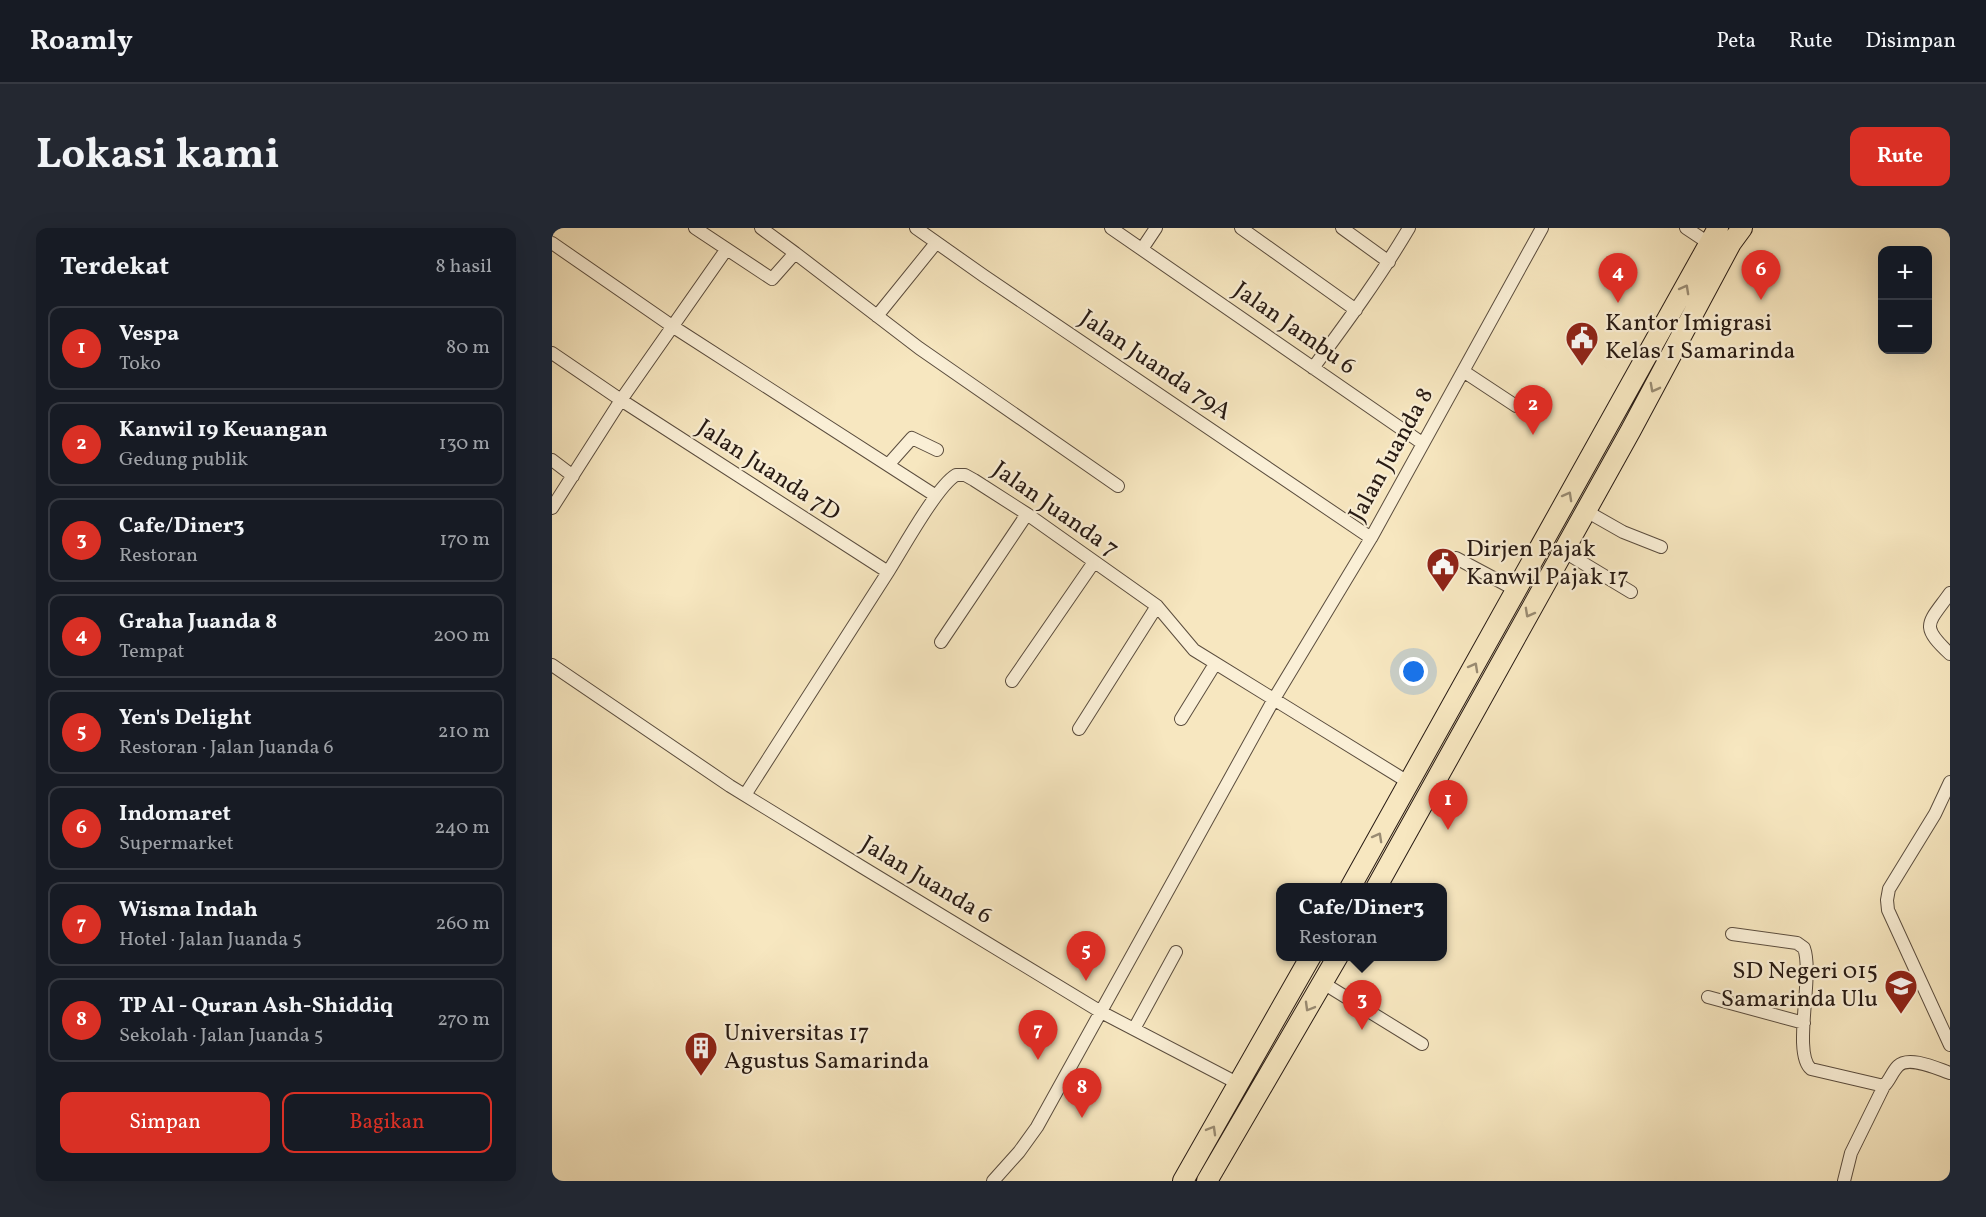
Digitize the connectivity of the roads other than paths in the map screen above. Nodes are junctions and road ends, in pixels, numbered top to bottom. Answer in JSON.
{"nodes":[{"id":1,"x":695,"y":228,"type":"edge"},
{"id":2,"x":761,"y":228,"type":"edge"},
{"id":3,"x":916,"y":228,"type":"edge"},
{"id":4,"x":1111,"y":228,"type":"edge"},
{"id":5,"x":1156,"y":228,"type":"edge"},
{"id":6,"x":1241,"y":228,"type":"edge"},
{"id":7,"x":1342,"y":228,"type":"edge"},
{"id":8,"x":1408,"y":228,"type":"edge"},
{"id":9,"x":1542,"y":228,"type":"edge"},
{"id":10,"x":1686,"y":228,"type":"edge"},
{"id":11,"x":1255,"y":232,"type":"edge"},
{"id":12,"x":1725,"y":233,"type":"edge"},
{"id":13,"x":552,"y":243,"type":"edge"},
{"id":14,"x":936,"y":243,"type":"junction"},
{"id":15,"x":1142,"y":249,"type":"junction"},
{"id":16,"x":726,"y":250,"type":"junction"},
{"id":17,"x":795,"y":253,"type":"junction"},
{"id":18,"x":1389,"y":262,"type":"junction"},
{"id":19,"x":1356,"y":310,"type":"junction"},
{"id":20,"x":878,"y":316,"type":"junction"},
{"id":21,"x":672,"y":326,"type":"junction"},
{"id":22,"x":552,"y":353,"type":"edge"},
{"id":23,"x":1313,"y":368,"type":"junction"},
{"id":24,"x":1463,"y":371,"type":"junction"},
{"id":25,"x":621,"y":400,"type":"junction"},
{"id":26,"x":1516,"y":406,"type":"dead end"},
{"id":27,"x":1422,"y":443,"type":"junction"},
{"id":28,"x":937,"y":450,"type":"dead end"},
{"id":29,"x":552,"y":459,"type":"edge"},
{"id":30,"x":888,"y":465,"type":"junction"},
{"id":31,"x":573,"y":476,"type":"junction"},
{"id":32,"x":1118,"y":486,"type":"dead end"},
{"id":33,"x":936,"y":496,"type":"junction"},
{"id":34,"x":552,"y":508,"type":"edge"},
{"id":35,"x":1586,"y":511,"type":"junction"},
{"id":36,"x":1027,"y":514,"type":"junction"},
{"id":37,"x":1549,"y":531,"type":"junction"},
{"id":38,"x":1371,"y":538,"type":"junction"},
{"id":39,"x":1566,"y":547,"type":"junction"},
{"id":40,"x":1661,"y":547,"type":"dead end"},
{"id":41,"x":1456,"y":558,"type":"dead end"},
{"id":42,"x":1094,"y":562,"type":"junction"},
{"id":43,"x":888,"y":572,"type":"junction"},
{"id":44,"x":1516,"y":590,"type":"junction"},
{"id":45,"x":1630,"y":592,"type":"dead end"},
{"id":46,"x":1950,"y":593,"type":"edge"},
{"id":47,"x":1157,"y":606,"type":"junction"},
{"id":48,"x":941,"y":642,"type":"dead end"},
{"id":49,"x":1950,"y":654,"type":"edge"},
{"id":50,"x":1215,"y":664,"type":"junction"},
{"id":51,"x":552,"y":665,"type":"edge"},
{"id":52,"x":1012,"y":681,"type":"dead end"},
{"id":53,"x":1274,"y":699,"type":"junction"},
{"id":54,"x":1181,"y":719,"type":"dead end"},
{"id":55,"x":1079,"y":729,"type":"dead end"},
{"id":56,"x":1408,"y":782,"type":"junction"},
{"id":57,"x":1950,"y":782,"type":"edge"},
{"id":58,"x":745,"y":795,"type":"junction"},
{"id":59,"x":1353,"y":883,"type":"edge"},
{"id":60,"x":1379,"y":883,"type":"edge"},
{"id":61,"x":1732,"y":934,"type":"dead end"},
{"id":62,"x":1176,"y":952,"type":"dead end"},
{"id":63,"x":1309,"y":961,"type":"edge"},
{"id":64,"x":1336,"y":961,"type":"edge"},
{"id":65,"x":1323,"y":983,"type":"junction"},
{"id":66,"x":1708,"y":997,"type":"dead end"},
{"id":67,"x":1101,"y":1012,"type":"junction"},
{"id":68,"x":1804,"y":1023,"type":"junction"},
{"id":69,"x":1134,"y":1029,"type":"junction"},
{"id":70,"x":1422,"y":1044,"type":"dead end"},
{"id":71,"x":1950,"y":1046,"type":"edge"},
{"id":72,"x":1950,"y":1073,"type":"edge"},
{"id":73,"x":1239,"y":1084,"type":"junction"},
{"id":74,"x":1884,"y":1086,"type":"junction"},
{"id":75,"x":993,"y":1181,"type":"edge"},
{"id":76,"x":1183,"y":1181,"type":"edge"},
{"id":77,"x":1207,"y":1181,"type":"edge"},
{"id":78,"x":1844,"y":1181,"type":"edge"}],
"edges":[{"from":1,"to":16,"type":"street"},
{"from":2,"to":17,"type":"street"},
{"from":3,"to":14,"type":"street","name":"Jalan Juanda 79A"},
{"from":4,"to":15,"type":"street","name":"Jalan Jambu 6"},
{"from":5,"to":15,"type":"street"},
{"from":6,"to":11,"type":"street"},
{"from":7,"to":18,"type":"street"},
{"from":8,"to":18,"type":"street"},
{"from":9,"to":24,"type":"street","name":"Jalan Juanda 8"},
{"from":10,"to":12,"type":"street"},
{"from":11,"to":19,"type":"street"},
{"from":12,"to":35,"type":"highway","one_way":true},
{"from":37,"to":12,"type":"highway","one_way":true},
{"from":13,"to":21,"type":"street"},
{"from":14,"to":20,"type":"street"},
{"from":14,"to":38,"type":"street","name":"Jalan Juanda 79A"},
{"from":15,"to":23,"type":"street","name":"Jalan Jambu 6"},
{"from":16,"to":17,"type":"street"},
{"from":16,"to":21,"type":"street"},
{"from":17,"to":20,"type":"street"},
{"from":18,"to":19,"type":"street"},
{"from":19,"to":23,"type":"street"},
{"from":20,"to":32,"type":"street"},
{"from":21,"to":25,"type":"street"},
{"from":21,"to":30,"type":"street"},
{"from":22,"to":25,"type":"street","name":"Jalan Juanda 7D"},
{"from":23,"to":27,"type":"street","name":"Jalan Jambu 6"},
{"from":24,"to":26,"type":"street"},
{"from":24,"to":27,"type":"street","name":"Jalan Juanda 8"},
{"from":25,"to":31,"type":"street"},
{"from":25,"to":43,"type":"street","name":"Jalan Juanda 7D"},
{"from":27,"to":38,"type":"street","name":"Jalan Juanda 8"},
{"from":28,"to":30,"type":"street"},
{"from":29,"to":31,"type":"street"},
{"from":30,"to":33,"type":"street"},
{"from":31,"to":34,"type":"street"},
{"from":33,"to":36,"type":"street","name":"Jalan Juanda 7"},
{"from":33,"to":43,"type":"street"},
{"from":35,"to":39,"type":"highway"},
{"from":35,"to":40,"type":"street"},
{"from":36,"to":42,"type":"street","name":"Jalan Juanda 7"},
{"from":36,"to":48,"type":"street"},
{"from":37,"to":39,"type":"street"},
{"from":37,"to":44,"type":"highway"},
{"from":38,"to":53,"type":"street","name":"Jalan Juanda 8"},
{"from":39,"to":45,"type":"street"},
{"from":39,"to":60,"type":"highway","one_way":true},
{"from":41,"to":44,"type":"street"},
{"from":42,"to":47,"type":"street","name":"Jalan Juanda 7"},
{"from":42,"to":52,"type":"street"},
{"from":43,"to":58,"type":"street"},
{"from":56,"to":44,"type":"highway","one_way":true},
{"from":46,"to":49,"type":"street"},
{"from":47,"to":50,"type":"street","name":"Jalan Juanda 7"},
{"from":47,"to":55,"type":"street"},
{"from":50,"to":53,"type":"street","name":"Jalan Juanda 7"},
{"from":50,"to":54,"type":"street"},
{"from":51,"to":58,"type":"street","name":"Jalan Juanda 6"},
{"from":53,"to":56,"type":"street","name":"Jalan Juanda 7"},
{"from":53,"to":67,"type":"street"},
{"from":59,"to":56,"type":"highway","one_way":true},
{"from":57,"to":71,"type":"street"},
{"from":58,"to":67,"type":"street","name":"Jalan Juanda 6"},
{"from":61,"to":68,"type":"street"},
{"from":62,"to":69,"type":"street"},
{"from":63,"to":73,"type":"highway"},
{"from":64,"to":65,"type":"highway"},
{"from":65,"to":70,"type":"street"},
{"from":65,"to":77,"type":"highway","one_way":true},
{"from":66,"to":68,"type":"street"},
{"from":67,"to":69,"type":"street","name":"Jalan Juanda 6"},
{"from":67,"to":75,"type":"street"},
{"from":68,"to":74,"type":"street"},
{"from":69,"to":73,"type":"street","name":"Jalan Juanda 6"},
{"from":72,"to":74,"type":"street"},
{"from":76,"to":73,"type":"highway","one_way":true},
{"from":74,"to":78,"type":"street"}]}
